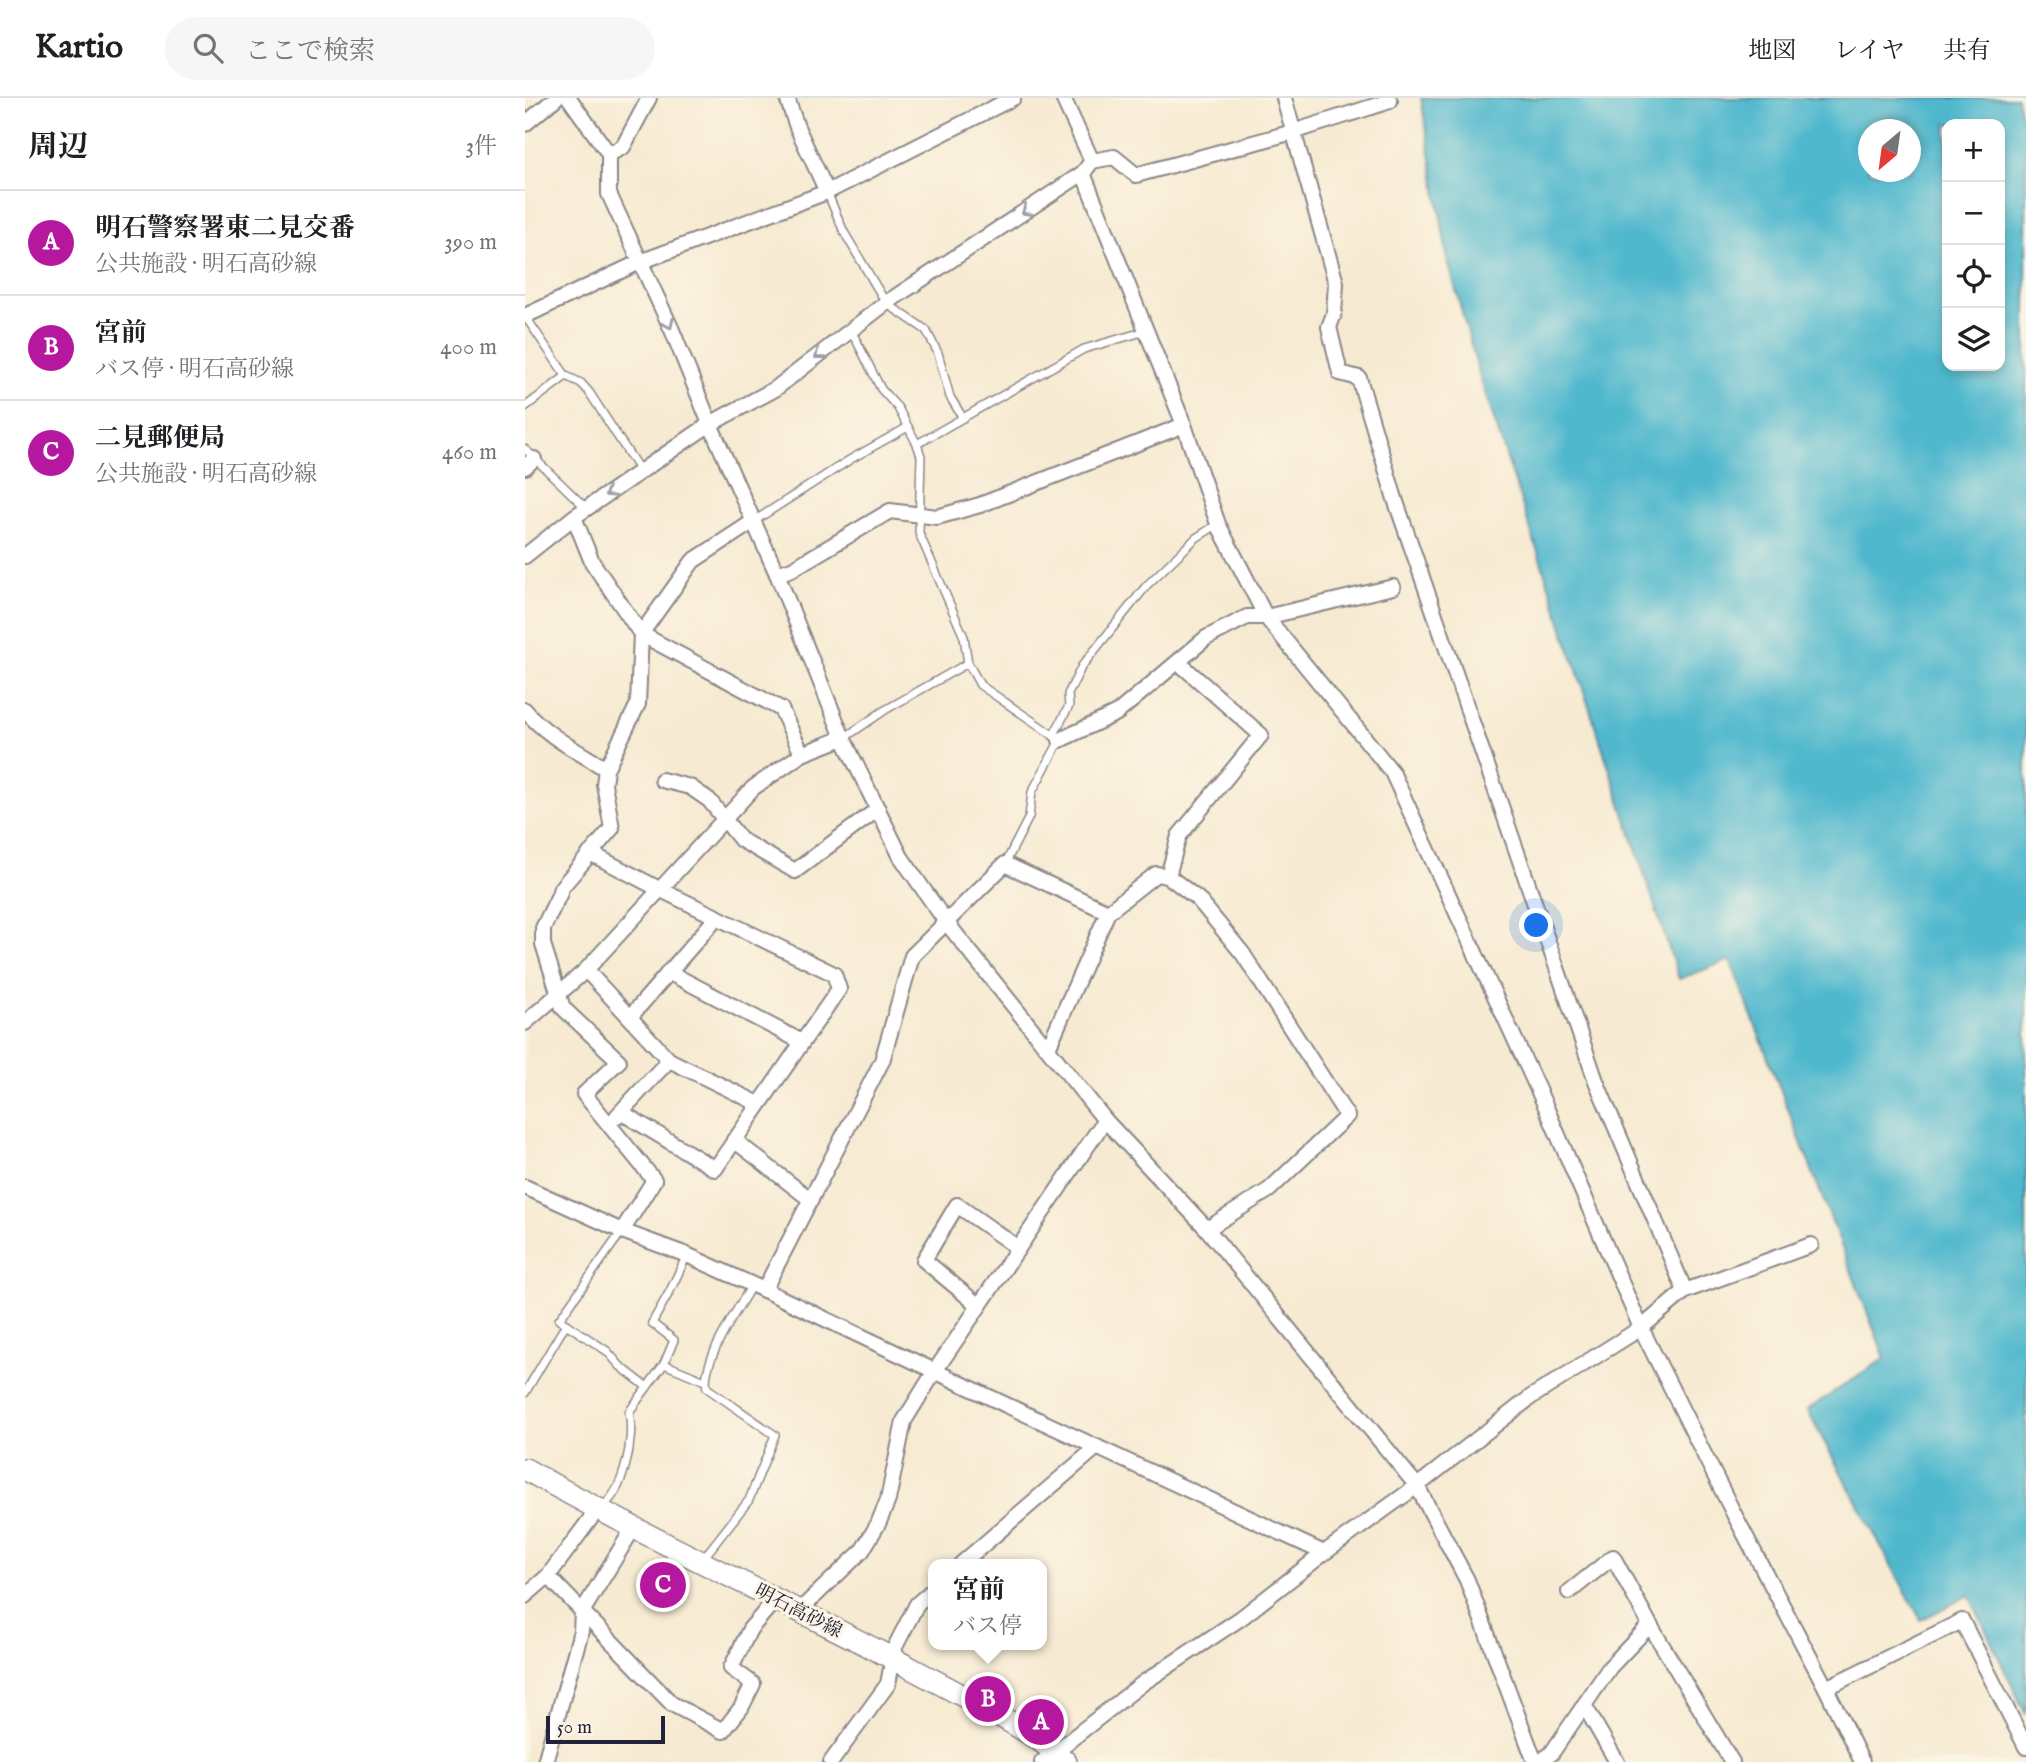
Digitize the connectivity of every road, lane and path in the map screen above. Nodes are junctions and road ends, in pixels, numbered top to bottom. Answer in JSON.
{"nodes":[{"id":1,"x":556,"y":98,"type":"edge"},
{"id":2,"x":569,"y":98,"type":"edge"},
{"id":3,"x":649,"y":98,"type":"edge"},
{"id":4,"x":787,"y":98,"type":"edge"},
{"id":5,"x":1013,"y":98,"type":"edge"},
{"id":6,"x":1063,"y":98,"type":"edge"},
{"id":7,"x":1284,"y":98,"type":"edge"},
{"id":8,"x":1391,"y":101,"type":"dead end"},
{"id":9,"x":525,"y":124,"type":"edge"},
{"id":10,"x":1293,"y":132,"type":"junction"},
{"id":11,"x":609,"y":155,"type":"junction"},
{"id":12,"x":1092,"y":161,"type":"junction"},
{"id":13,"x":1083,"y":173,"type":"junction"},
{"id":14,"x":827,"y":192,"type":"junction"},
{"id":15,"x":639,"y":262,"type":"junction"},
{"id":16,"x":886,"y":303,"type":"junction"},
{"id":17,"x":525,"y":316,"type":"edge"},
{"id":18,"x":851,"y":330,"type":"junction"},
{"id":19,"x":1146,"y":331,"type":"junction"},
{"id":20,"x":566,"y":376,"type":"junction"},
{"id":21,"x":525,"y":407,"type":"edge"},
{"id":22,"x":963,"y":418,"type":"junction"},
{"id":23,"x":710,"y":424,"type":"junction"},
{"id":24,"x":1184,"y":425,"type":"junction"},
{"id":25,"x":908,"y":427,"type":"junction"},
{"id":26,"x":917,"y":444,"type":"junction"},
{"id":27,"x":528,"y":458,"type":"edge"},
{"id":28,"x":640,"y":472,"type":"junction"},
{"id":29,"x":587,"y":508,"type":"junction"},
{"id":30,"x":919,"y":514,"type":"junction"},
{"id":31,"x":573,"y":517,"type":"junction"},
{"id":32,"x":754,"y":521,"type":"junction"},
{"id":33,"x":1218,"y":524,"type":"junction"},
{"id":34,"x":525,"y":556,"type":"edge"},
{"id":35,"x":777,"y":574,"type":"junction"},
{"id":36,"x":1393,"y":587,"type":"dead end"},
{"id":37,"x":1266,"y":617,"type":"junction"},
{"id":38,"x":641,"y":634,"type":"junction"},
{"id":39,"x":1178,"y":662,"type":"junction"},
{"id":40,"x":968,"y":663,"type":"junction"},
{"id":41,"x":525,"y":710,"type":"edge"},
{"id":42,"x":843,"y":738,"type":"junction"},
{"id":43,"x":1056,"y":738,"type":"junction"},
{"id":44,"x":802,"y":754,"type":"junction"},
{"id":45,"x":606,"y":769,"type":"junction"},
{"id":46,"x":662,"y":780,"type":"dead end"},
{"id":47,"x":877,"y":808,"type":"junction"},
{"id":48,"x":724,"y":819,"type":"junction"},
{"id":49,"x":590,"y":853,"type":"junction"},
{"id":50,"x":1005,"y":863,"type":"junction"},
{"id":51,"x":1168,"y":876,"type":"junction"},
{"id":52,"x":659,"y":889,"type":"junction"},
{"id":53,"x":1108,"y":912,"type":"junction"},
{"id":54,"x":717,"y":917,"type":"junction"},
{"id":55,"x":946,"y":922,"type":"junction"},
{"id":56,"x":586,"y":970,"type":"junction"},
{"id":57,"x":668,"y":972,"type":"junction"},
{"id":58,"x":560,"y":993,"type":"junction"},
{"id":59,"x":630,"y":1017,"type":"junction"},
{"id":60,"x":525,"y":1023,"type":"edge"},
{"id":61,"x":802,"y":1042,"type":"junction"},
{"id":62,"x":1048,"y":1048,"type":"junction"},
{"id":63,"x":669,"y":1060,"type":"junction"},
{"id":64,"x":759,"y":1104,"type":"junction"},
{"id":65,"x":621,"y":1112,"type":"junction"},
{"id":66,"x":1105,"y":1120,"type":"junction"},
{"id":67,"x":609,"y":1125,"type":"junction"},
{"id":68,"x":734,"y":1140,"type":"junction"},
{"id":69,"x":525,"y":1187,"type":"edge"},
{"id":70,"x":811,"y":1200,"type":"junction"},
{"id":71,"x":1207,"y":1229,"type":"junction"},
{"id":72,"x":622,"y":1231,"type":"junction"},
{"id":73,"x":1811,"y":1245,"type":"dead end"},
{"id":74,"x":1018,"y":1248,"type":"junction"},
{"id":75,"x":687,"y":1255,"type":"junction"},
{"id":76,"x":758,"y":1287,"type":"junction"},
{"id":77,"x":1685,"y":1291,"type":"junction"},
{"id":78,"x":979,"y":1306,"type":"junction"},
{"id":79,"x":566,"y":1324,"type":"junction"},
{"id":80,"x":1641,"y":1328,"type":"junction"},
{"id":81,"x":664,"y":1364,"type":"junction"},
{"id":82,"x":935,"y":1371,"type":"junction"},
{"id":83,"x":705,"y":1381,"type":"junction"},
{"id":84,"x":647,"y":1387,"type":"junction"},
{"id":85,"x":525,"y":1393,"type":"edge"},
{"id":86,"x":1097,"y":1447,"type":"junction"},
{"id":87,"x":525,"y":1469,"type":"edge"},
{"id":88,"x":1417,"y":1486,"type":"junction"},
{"id":89,"x":597,"y":1510,"type":"junction"},
{"id":90,"x":634,"y":1527,"type":"junction"},
{"id":91,"x":1324,"y":1553,"type":"junction"},
{"id":92,"x":967,"y":1559,"type":"edge"},
{"id":93,"x":701,"y":1561,"type":"junction"},
{"id":94,"x":548,"y":1576,"type":"junction"},
{"id":95,"x":1569,"y":1592,"type":"dead end"},
{"id":96,"x":928,"y":1594,"type":"edge"},
{"id":97,"x":525,"y":1596,"type":"edge"},
{"id":98,"x":776,"y":1599,"type":"junction"},
{"id":99,"x":800,"y":1610,"type":"junction"},
{"id":100,"x":582,"y":1612,"type":"junction"},
{"id":101,"x":1650,"y":1625,"type":"junction"},
{"id":102,"x":893,"y":1659,"type":"junction"},
{"id":103,"x":1826,"y":1688,"type":"junction"},
{"id":104,"x":1584,"y":1705,"type":"junction"},
{"id":105,"x":2026,"y":1747,"type":"edge"},
{"id":106,"x":1055,"y":1759,"type":"edge"},
{"id":107,"x":545,"y":1762,"type":"edge"},
{"id":108,"x":831,"y":1762,"type":"edge"},
{"id":109,"x":1537,"y":1762,"type":"edge"},
{"id":110,"x":1618,"y":1762,"type":"edge"},
{"id":111,"x":1731,"y":1762,"type":"edge"},
{"id":112,"x":1862,"y":1762,"type":"edge"}],
"edges":[{"from":1,"to":9,"type":"street"},
{"from":2,"to":11,"type":"street"},
{"from":3,"to":11,"type":"street"},
{"from":4,"to":14,"type":"street"},
{"from":5,"to":14,"type":"street"},
{"from":6,"to":12,"type":"street"},
{"from":7,"to":10,"type":"street"},
{"from":8,"to":10,"type":"street"},
{"from":10,"to":12,"type":"street"},
{"from":10,"to":77,"type":"street"},
{"from":11,"to":15,"type":"street"},
{"from":12,"to":13,"type":"street"},
{"from":13,"to":16,"type":"street","one_way":true},
{"from":13,"to":19,"type":"street"},
{"from":14,"to":15,"type":"street"},
{"from":14,"to":16,"type":"lane"},
{"from":15,"to":17,"type":"street"},
{"from":15,"to":23,"type":"street","one_way":true},
{"from":16,"to":18,"type":"street"},
{"from":16,"to":22,"type":"lane"},
{"from":17,"to":20,"type":"lane"},
{"from":18,"to":23,"type":"street","one_way":true},
{"from":18,"to":25,"type":"lane"},
{"from":19,"to":22,"type":"lane"},
{"from":19,"to":24,"type":"street"},
{"from":20,"to":21,"type":"lane"},
{"from":20,"to":28,"type":"lane"},
{"from":22,"to":26,"type":"lane"},
{"from":23,"to":28,"type":"street"},
{"from":23,"to":32,"type":"street"},
{"from":24,"to":30,"type":"street"},
{"from":24,"to":33,"type":"street"},
{"from":25,"to":26,"type":"lane"},
{"from":25,"to":32,"type":"lane"},
{"from":26,"to":30,"type":"lane"},
{"from":27,"to":29,"type":"lane"},
{"from":28,"to":29,"type":"street","one_way":true},
{"from":29,"to":31,"type":"street"},
{"from":30,"to":35,"type":"street"},
{"from":30,"to":40,"type":"lane"},
{"from":31,"to":34,"type":"street"},
{"from":31,"to":38,"type":"street"},
{"from":32,"to":35,"type":"street"},
{"from":32,"to":38,"type":"street"},
{"from":33,"to":37,"type":"street"},
{"from":33,"to":43,"type":"lane"},
{"from":35,"to":42,"type":"street"},
{"from":36,"to":37,"type":"street"},
{"from":37,"to":39,"type":"street"},
{"from":37,"to":80,"type":"street"},
{"from":38,"to":44,"type":"street"},
{"from":38,"to":45,"type":"street"},
{"from":39,"to":43,"type":"street"},
{"from":39,"to":51,"type":"street"},
{"from":40,"to":42,"type":"lane"},
{"from":40,"to":43,"type":"lane"},
{"from":41,"to":45,"type":"street"},
{"from":42,"to":44,"type":"street"},
{"from":42,"to":47,"type":"street"},
{"from":43,"to":50,"type":"lane"},
{"from":44,"to":48,"type":"street"},
{"from":45,"to":49,"type":"street"},
{"from":46,"to":48,"type":"street"},
{"from":47,"to":48,"type":"street"},
{"from":47,"to":55,"type":"street"},
{"from":48,"to":52,"type":"street"},
{"from":49,"to":52,"type":"street"},
{"from":49,"to":58,"type":"street"},
{"from":50,"to":53,"type":"street"},
{"from":50,"to":55,"type":"street"},
{"from":51,"to":53,"type":"street"},
{"from":51,"to":71,"type":"street"},
{"from":52,"to":54,"type":"street"},
{"from":52,"to":56,"type":"street"},
{"from":53,"to":62,"type":"street"},
{"from":54,"to":57,"type":"street"},
{"from":54,"to":61,"type":"street"},
{"from":55,"to":62,"type":"street"},
{"from":55,"to":70,"type":"street"},
{"from":56,"to":58,"type":"street"},
{"from":56,"to":59,"type":"street"},
{"from":57,"to":59,"type":"street"},
{"from":57,"to":61,"type":"street"},
{"from":58,"to":60,"type":"street"},
{"from":58,"to":67,"type":"street"},
{"from":59,"to":63,"type":"street"},
{"from":61,"to":64,"type":"street"},
{"from":62,"to":66,"type":"street"},
{"from":63,"to":64,"type":"street"},
{"from":63,"to":65,"type":"street"},
{"from":64,"to":68,"type":"street"},
{"from":65,"to":67,"type":"street"},
{"from":65,"to":68,"type":"street"},
{"from":66,"to":71,"type":"street"},
{"from":66,"to":74,"type":"street"},
{"from":67,"to":72,"type":"street"},
{"from":68,"to":70,"type":"street"},
{"from":69,"to":72,"type":"street"},
{"from":70,"to":76,"type":"street"},
{"from":71,"to":88,"type":"street"},
{"from":72,"to":75,"type":"street"},
{"from":72,"to":79,"type":"lane"},
{"from":73,"to":77,"type":"street"},
{"from":74,"to":78,"type":"street"},
{"from":74,"to":78,"type":"street"},
{"from":75,"to":76,"type":"street"},
{"from":75,"to":81,"type":"lane"},
{"from":76,"to":82,"type":"street"},
{"from":76,"to":83,"type":"lane"},
{"from":77,"to":80,"type":"street"},
{"from":78,"to":82,"type":"street"},
{"from":79,"to":84,"type":"lane"},
{"from":79,"to":85,"type":"lane"},
{"from":80,"to":88,"type":"street"},
{"from":80,"to":103,"type":"street"},
{"from":81,"to":83,"type":"lane"},
{"from":81,"to":84,"type":"lane"},
{"from":82,"to":86,"type":"street"},
{"from":82,"to":99,"type":"street"},
{"from":83,"to":93,"type":"lane"},
{"from":84,"to":89,"type":"lane"},
{"from":86,"to":91,"type":"street"},
{"from":86,"to":92,"type":"street"},
{"from":87,"to":89,"type":"main road","name":"明石高砂線"},
{"from":88,"to":91,"type":"street"},
{"from":88,"to":109,"type":"street"},
{"from":89,"to":90,"type":"main road","name":"明石高砂線"},
{"from":89,"to":94,"type":"street"},
{"from":90,"to":93,"type":"main road","name":"明石高砂線"},
{"from":90,"to":100,"type":"street"},
{"from":91,"to":106,"type":"street"},
{"from":93,"to":98,"type":"main road","name":"明石高砂線"},
{"from":94,"to":97,"type":"street"},
{"from":94,"to":100,"type":"street"},
{"from":95,"to":101,"type":"street"},
{"from":96,"to":102,"type":"street"},
{"from":98,"to":99,"type":"main road","name":"明石高砂線"},
{"from":98,"to":100,"type":"street"},
{"from":99,"to":102,"type":"main road","name":"明石高砂線"},
{"from":100,"to":107,"type":"street"},
{"from":101,"to":104,"type":"street"},
{"from":101,"to":111,"type":"street"},
{"from":102,"to":106,"type":"main road","name":"明石高砂線"},
{"from":102,"to":108,"type":"street"},
{"from":103,"to":105,"type":"street"},
{"from":103,"to":112,"type":"street"},
{"from":104,"to":109,"type":"street"},
{"from":104,"to":110,"type":"street"}]}
